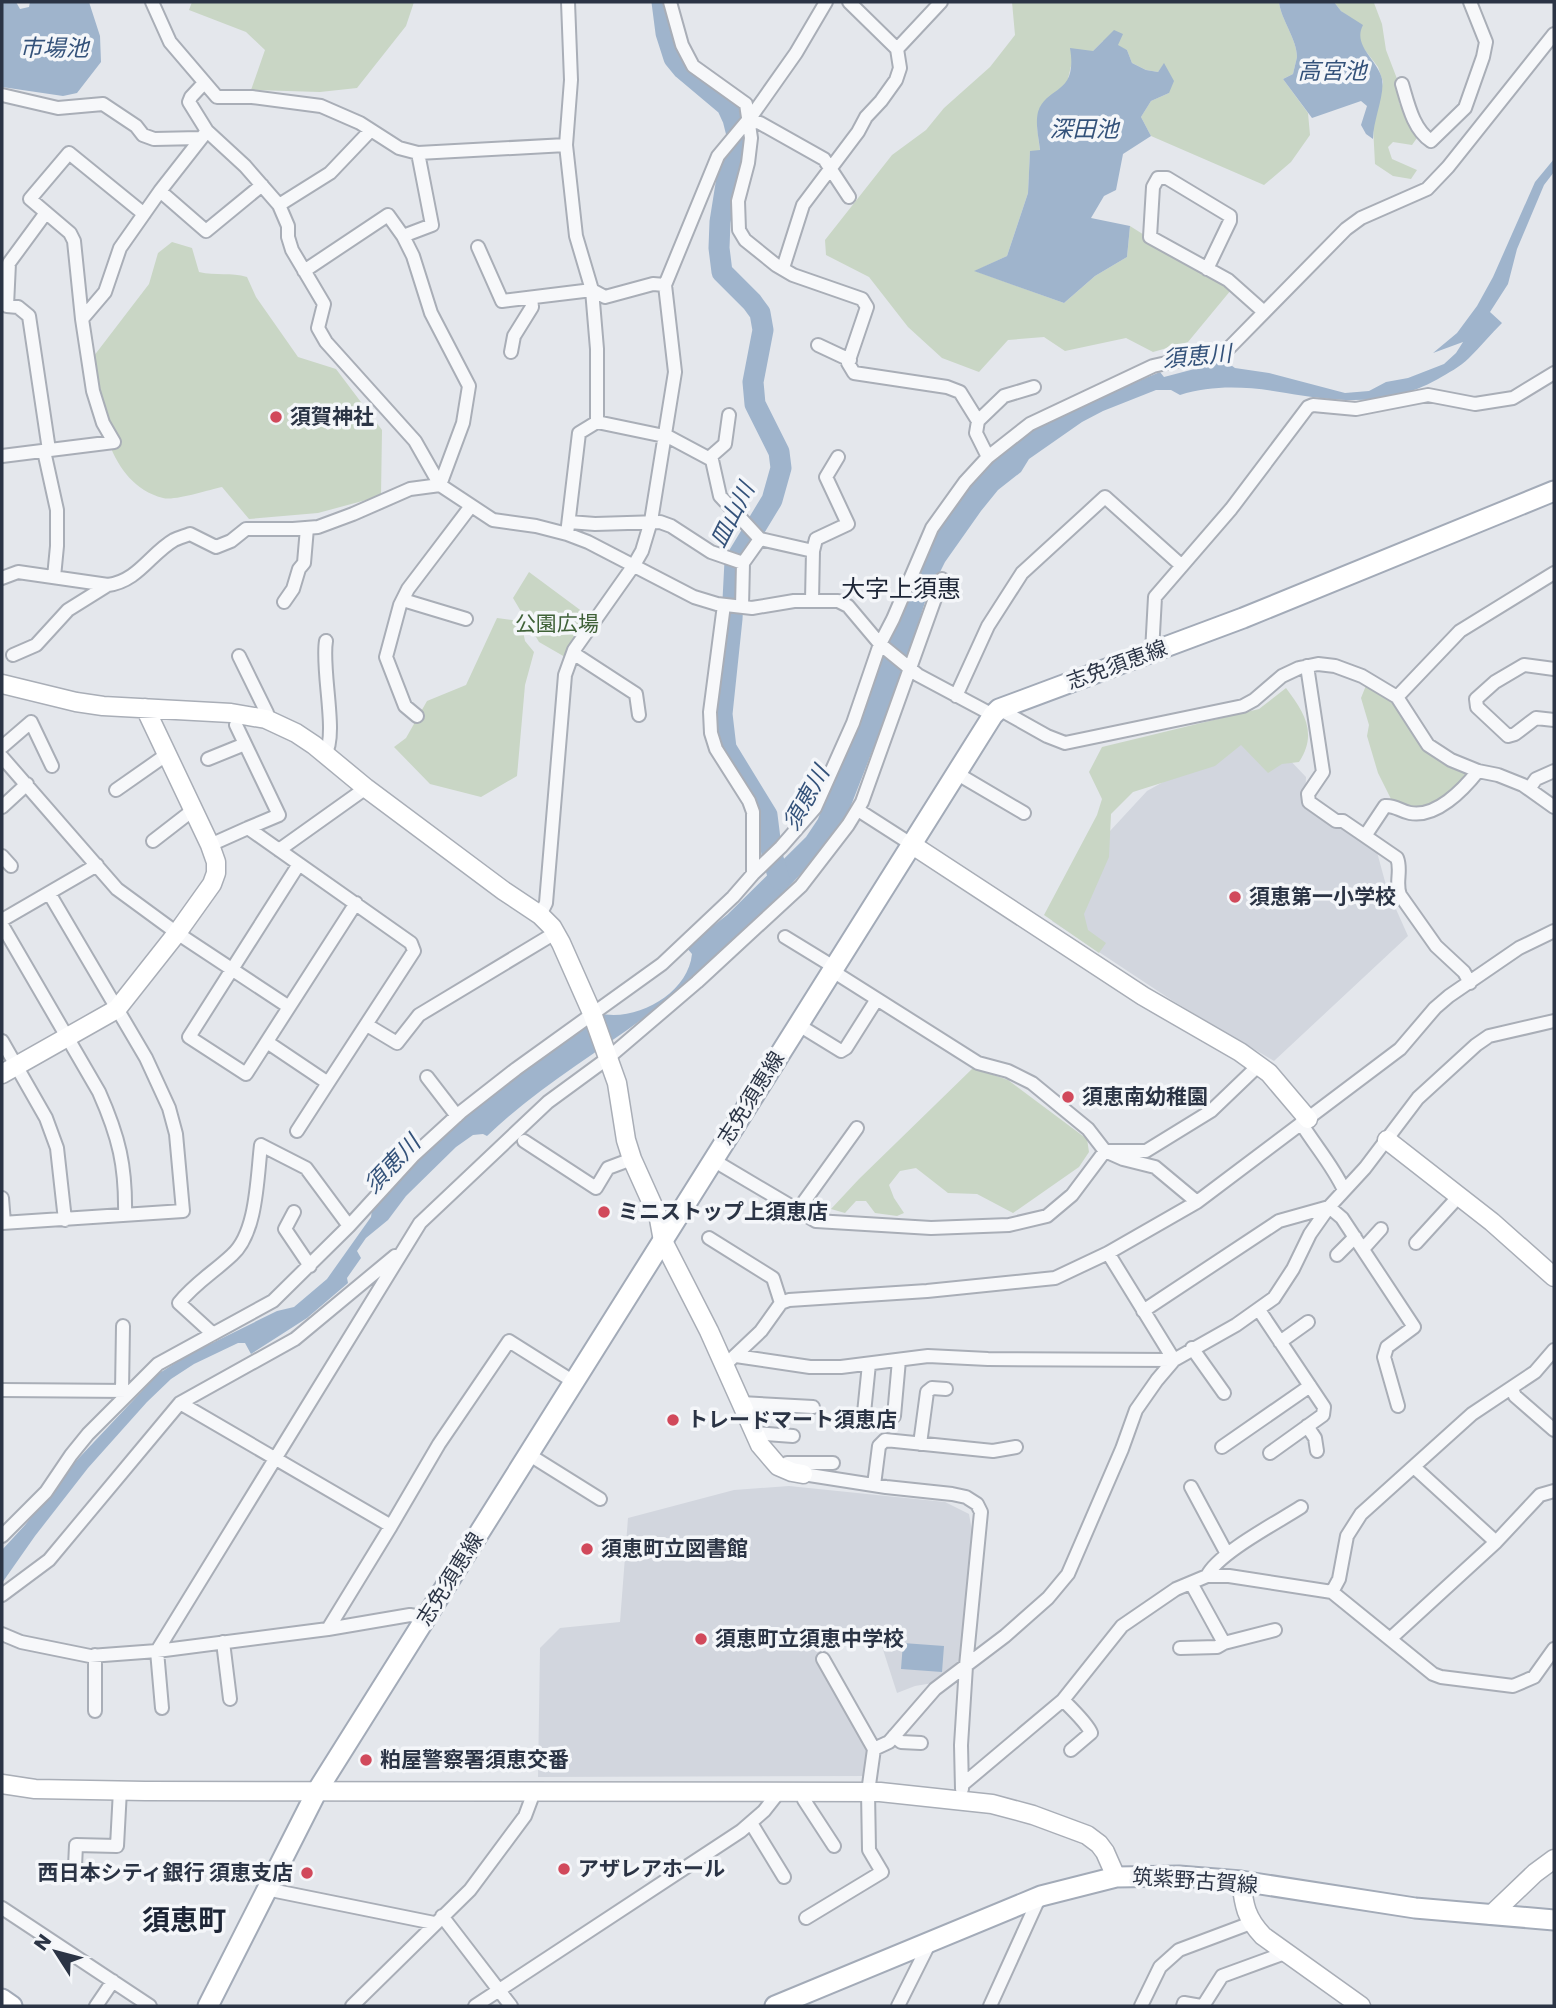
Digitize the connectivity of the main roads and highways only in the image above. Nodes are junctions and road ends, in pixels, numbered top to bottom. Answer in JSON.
{"nodes":[{"id":1,"x":1554,"y":491,"type":"edge"},
{"id":2,"x":1554,"y":1920,"type":"edge"},
{"id":3,"x":2,"y":1999,"type":"edge"},
{"id":4,"x":12,"y":2006,"type":"edge"},
{"id":5,"x":208,"y":2006,"type":"edge"},
{"id":6,"x":775,"y":2006,"type":"edge"}],
"edges":[{"from":1,"to":5,"type":"main road","name":"志免須恵線"},
{"from":2,"to":6,"type":"main road","name":"筑紫野古賀線"},
{"from":3,"to":4,"type":"main road"}]}
